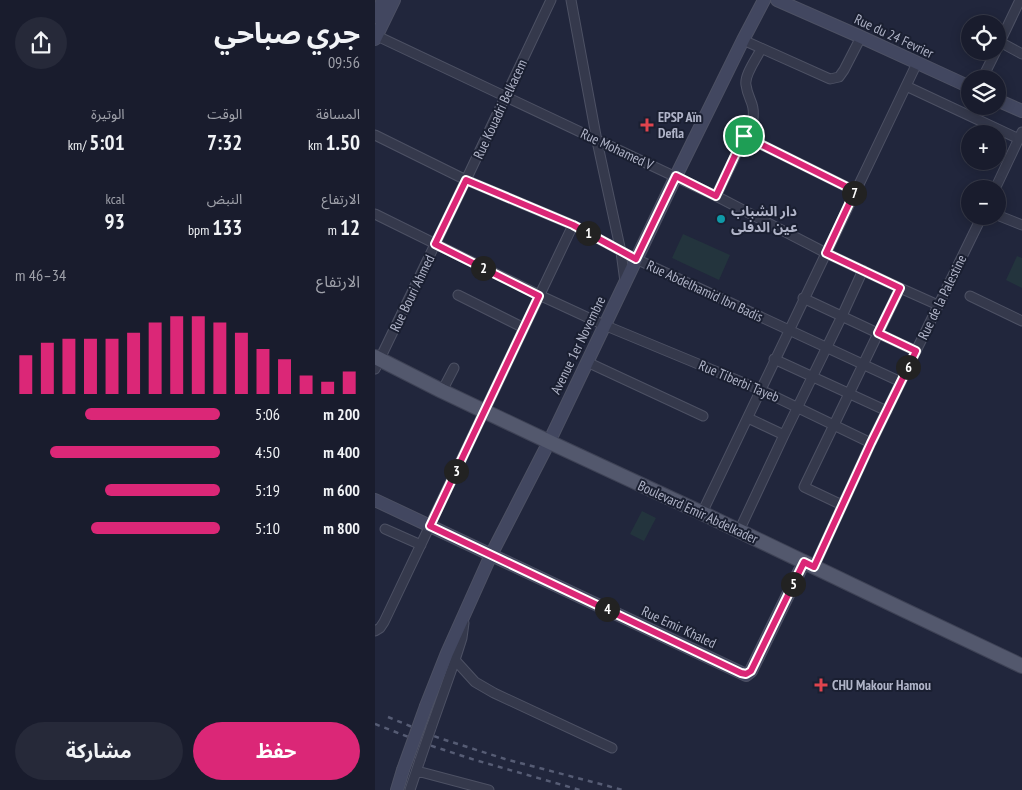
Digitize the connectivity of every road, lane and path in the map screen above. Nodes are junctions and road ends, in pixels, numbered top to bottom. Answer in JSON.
{"nodes":[{"id":1,"x":383,"y":0,"type":"edge"},
{"id":2,"x":394,"y":0,"type":"edge"},
{"id":3,"x":551,"y":0,"type":"edge"},
{"id":4,"x":571,"y":0,"type":"edge"},
{"id":5,"x":763,"y":0,"type":"edge"},
{"id":6,"x":777,"y":0,"type":"edge"},
{"id":7,"x":1021,"y":2,"type":"edge"},
{"id":8,"x":375,"y":17,"type":"edge"},
{"id":9,"x":1006,"y":31,"type":"edge"},
{"id":10,"x":376,"y":37,"type":"edge"},
{"id":11,"x":861,"y":37,"type":"junction"},
{"id":12,"x":743,"y":40,"type":"junction"},
{"id":13,"x":761,"y":49,"type":"junction"},
{"id":14,"x":1006,"y":49,"type":"edge"},
{"id":15,"x":1022,"y":54,"type":"edge"},
{"id":16,"x":917,"y":63,"type":"junction"},
{"id":17,"x":961,"y":83,"type":"edge"},
{"id":18,"x":906,"y":86,"type":"junction"},
{"id":19,"x":506,"y":97,"type":"junction"},
{"id":20,"x":1006,"y":104,"type":"edge"},
{"id":21,"x":1022,"y":111,"type":"edge"},
{"id":22,"x":375,"y":135,"type":"edge"},
{"id":23,"x":744,"y":136,"type":"junction"},
{"id":24,"x":1020,"y":136,"type":"edge"},
{"id":25,"x":597,"y":141,"type":"junction"},
{"id":26,"x":676,"y":176,"type":"junction"},
{"id":27,"x":466,"y":180,"type":"junction"},
{"id":28,"x":999,"y":180,"type":"edge"},
{"id":29,"x":855,"y":191,"type":"junction"},
{"id":30,"x":716,"y":196,"type":"junction"},
{"id":31,"x":375,"y":214,"type":"edge"},
{"id":32,"x":1006,"y":218,"type":"edge"},
{"id":33,"x":1022,"y":224,"type":"edge"},
{"id":34,"x":573,"y":225,"type":"junction"},
{"id":35,"x":978,"y":225,"type":"edge"},
{"id":36,"x":435,"y":244,"type":"junction"},
{"id":37,"x":621,"y":252,"type":"junction"},
{"id":38,"x":826,"y":253,"type":"junction"},
{"id":39,"x":636,"y":259,"type":"junction"},
{"id":40,"x":863,"y":270,"type":"junction"},
{"id":41,"x":625,"y":283,"type":"junction"},
{"id":42,"x":900,"y":288,"type":"junction"},
{"id":43,"x":458,"y":295,"type":"dead end"},
{"id":44,"x":539,"y":296,"type":"junction"},
{"id":45,"x":970,"y":296,"type":"dead end"},
{"id":46,"x":803,"y":298,"type":"junction"},
{"id":47,"x":938,"y":305,"type":"junction"},
{"id":48,"x":842,"y":316,"type":"junction"},
{"id":49,"x":1022,"y":320,"type":"edge"},
{"id":50,"x":604,"y":325,"type":"junction"},
{"id":51,"x":524,"y":328,"type":"junction"},
{"id":52,"x":788,"y":330,"type":"junction"},
{"id":53,"x":878,"y":333,"type":"junction"},
{"id":54,"x":827,"y":347,"type":"junction"},
{"id":55,"x":916,"y":351,"type":"junction"},
{"id":56,"x":774,"y":359,"type":"junction"},
{"id":57,"x":377,"y":362,"type":"edge"},
{"id":58,"x":587,"y":362,"type":"junction"},
{"id":59,"x":863,"y":364,"type":"junction"},
{"id":60,"x":454,"y":368,"type":"dead end"},
{"id":61,"x":813,"y":377,"type":"junction"},
{"id":62,"x":901,"y":382,"type":"junction"},
{"id":63,"x":761,"y":390,"type":"junction"},
{"id":64,"x":442,"y":391,"type":"junction"},
{"id":65,"x":849,"y":394,"type":"junction"},
{"id":66,"x":798,"y":407,"type":"junction"},
{"id":67,"x":485,"y":411,"type":"junction"},
{"id":68,"x":887,"y":411,"type":"junction"},
{"id":69,"x":703,"y":416,"type":"dead end"},
{"id":70,"x":747,"y":418,"type":"junction"},
{"id":71,"x":833,"y":424,"type":"junction"},
{"id":72,"x":784,"y":435,"type":"junction"},
{"id":73,"x":549,"y":442,"type":"junction"},
{"id":74,"x":871,"y":443,"type":"junction"},
{"id":75,"x":375,"y":500,"type":"edge"},
{"id":76,"x":842,"y":505,"type":"junction"},
{"id":77,"x":702,"y":513,"type":"junction"},
{"id":78,"x":430,"y":526,"type":"junction"},
{"id":79,"x":385,"y":529,"type":"dead end"},
{"id":80,"x":739,"y":531,"type":"junction"},
{"id":81,"x":421,"y":545,"type":"junction"},
{"id":82,"x":491,"y":555,"type":"junction"},
{"id":83,"x":809,"y":564,"type":"junction"},
{"id":84,"x":465,"y":611,"type":"junction"},
{"id":85,"x":375,"y":631,"type":"edge"},
{"id":86,"x":455,"y":660,"type":"junction"},
{"id":87,"x":1022,"y":666,"type":"edge"},
{"id":88,"x":612,"y":748,"type":"dead end"},
{"id":89,"x":417,"y":771,"type":"junction"},
{"id":90,"x":397,"y":790,"type":"edge"},
{"id":91,"x":410,"y":790,"type":"edge"},
{"id":92,"x":489,"y":790,"type":"edge"}],
"edges":[{"from":1,"to":8,"type":"main road"},
{"from":2,"to":10,"type":"main road"},
{"from":3,"to":19,"type":"street","name":"Rue Kouadri Belkacem"},
{"from":4,"to":25,"type":"street"},
{"from":5,"to":12,"type":"main road","name":"Avenue 1er Novembre"},
{"from":6,"to":11,"type":"main road","name":"Rue du 24 Fevrier"},
{"from":7,"to":9,"type":"street"},
{"from":10,"to":19,"type":"street","name":"Rue Mohamed V"},
{"from":11,"to":13,"type":"street"},
{"from":11,"to":16,"type":"main road","name":"Rue du 24 Fevrier"},
{"from":12,"to":13,"type":"street"},
{"from":12,"to":26,"type":"main road","name":"Avenue 1er Novembre"},
{"from":13,"to":23,"type":"street"},
{"from":14,"to":15,"type":"street"},
{"from":16,"to":17,"type":"main road","name":"Rue du 24 Fevrier"},
{"from":16,"to":18,"type":"street"},
{"from":18,"to":24,"type":"street"},
{"from":18,"to":29,"type":"street"},
{"from":19,"to":25,"type":"street","name":"Rue Mohamed V"},
{"from":19,"to":27,"type":"street","name":"Rue Kouadri Belkacem"},
{"from":20,"to":21,"type":"main road"},
{"from":22,"to":27,"type":"street","name":"Rue Abdelhamid Ibn Badis"},
{"from":23,"to":29,"type":"street"},
{"from":23,"to":30,"type":"street"},
{"from":24,"to":28,"type":"street"},
{"from":25,"to":26,"type":"street","name":"Rue Mohamed V"},
{"from":25,"to":37,"type":"street"},
{"from":26,"to":30,"type":"street","name":"Rue Mohamed V"},
{"from":26,"to":39,"type":"main road","name":"Avenue 1er Novembre"},
{"from":27,"to":34,"type":"street","name":"Rue Abdelhamid Ibn Badis"},
{"from":27,"to":36,"type":"street","name":"Rue Kouadri Belkacem"},
{"from":29,"to":38,"type":"street"},
{"from":30,"to":38,"type":"street","name":"Rue Mohamed V"},
{"from":31,"to":36,"type":"street","name":"Rue Tiberbi Tayeb"},
{"from":32,"to":33,"type":"street"},
{"from":34,"to":37,"type":"street","name":"Rue Abdelhamid Ibn Badis"},
{"from":34,"to":44,"type":"street"},
{"from":35,"to":47,"type":"street","name":"Rue de la Palestine"},
{"from":36,"to":44,"type":"street","name":"Rue Tiberbi Tayeb"},
{"from":36,"to":57,"type":"street","name":"Rue Bouri Ahmed"},
{"from":37,"to":39,"type":"street","name":"Rue Abdelhamid Ibn Badis"},
{"from":37,"to":41,"type":"street"},
{"from":38,"to":40,"type":"street","name":"Rue Mohamed V"},
{"from":38,"to":46,"type":"street"},
{"from":39,"to":41,"type":"main road","name":"Avenue 1er Novembre"},
{"from":39,"to":52,"type":"street","name":"Rue Abdelhamid Ibn Badis"},
{"from":40,"to":42,"type":"street","name":"Rue Mohamed V"},
{"from":40,"to":48,"type":"street"},
{"from":41,"to":50,"type":"main road","name":"Avenue 1er Novembre"},
{"from":42,"to":47,"type":"street","name":"Rue Mohamed V"},
{"from":42,"to":53,"type":"street"},
{"from":43,"to":51,"type":"street"},
{"from":44,"to":50,"type":"street","name":"Rue Tiberbi Tayeb"},
{"from":44,"to":51,"type":"street"},
{"from":45,"to":49,"type":"street"},
{"from":46,"to":48,"type":"street"},
{"from":46,"to":52,"type":"street"},
{"from":47,"to":55,"type":"street","name":"Rue de la Palestine"},
{"from":48,"to":53,"type":"street"},
{"from":48,"to":54,"type":"street"},
{"from":50,"to":58,"type":"main road","name":"Avenue 1er Novembre"},
{"from":50,"to":63,"type":"street","name":"Rue Tiberbi Tayeb"},
{"from":51,"to":67,"type":"street"},
{"from":52,"to":54,"type":"street","name":"Rue Abdelhamid Ibn Badis"},
{"from":52,"to":56,"type":"street"},
{"from":53,"to":55,"type":"street"},
{"from":53,"to":59,"type":"street"},
{"from":54,"to":59,"type":"street","name":"Rue Abdelhamid Ibn Badis"},
{"from":54,"to":61,"type":"street"},
{"from":55,"to":62,"type":"street","name":"Rue de la Palestine"},
{"from":56,"to":61,"type":"street"},
{"from":56,"to":63,"type":"street"},
{"from":57,"to":64,"type":"main road","name":"Boulevard Emir Abdelkader"},
{"from":58,"to":69,"type":"street"},
{"from":58,"to":73,"type":"main road","name":"Avenue 1er Novembre"},
{"from":59,"to":62,"type":"street","name":"Rue Abdelhamid Ibn Badis"},
{"from":59,"to":65,"type":"street"},
{"from":60,"to":64,"type":"street"},
{"from":61,"to":65,"type":"street"},
{"from":61,"to":66,"type":"street"},
{"from":62,"to":68,"type":"street","name":"Rue de la Palestine"},
{"from":63,"to":66,"type":"street","name":"Rue Tiberbi Tayeb"},
{"from":63,"to":70,"type":"street"},
{"from":64,"to":67,"type":"main road","name":"Boulevard Emir Abdelkader"},
{"from":65,"to":68,"type":"street"},
{"from":65,"to":71,"type":"street"},
{"from":66,"to":71,"type":"street","name":"Rue Tiberbi Tayeb"},
{"from":66,"to":72,"type":"street"},
{"from":67,"to":73,"type":"main road","name":"Boulevard Emir Abdelkader"},
{"from":67,"to":78,"type":"street"},
{"from":68,"to":74,"type":"street","name":"Rue de la Palestine"},
{"from":70,"to":72,"type":"street"},
{"from":70,"to":77,"type":"street"},
{"from":71,"to":74,"type":"street","name":"Rue Tiberbi Tayeb"},
{"from":71,"to":76,"type":"street"},
{"from":72,"to":80,"type":"street"},
{"from":73,"to":77,"type":"main road","name":"Boulevard Emir Abdelkader"},
{"from":73,"to":82,"type":"main road","name":"Avenue 1er Novembre"},
{"from":74,"to":76,"type":"street","name":"Rue de la Palestine"},
{"from":75,"to":78,"type":"main road","name":"Rue Emir Khaled"},
{"from":76,"to":83,"type":"street","name":"Rue de la Palestine"},
{"from":77,"to":80,"type":"main road","name":"Boulevard Emir Abdelkader"},
{"from":78,"to":81,"type":"street"},
{"from":78,"to":82,"type":"main road","name":"Rue Emir Khaled"},
{"from":79,"to":81,"type":"street"},
{"from":80,"to":83,"type":"main road","name":"Boulevard Emir Abdelkader"},
{"from":81,"to":85,"type":"street"},
{"from":82,"to":83,"type":"main road","name":"Rue Emir Khaled"},
{"from":82,"to":84,"type":"main road","name":"Avenue 1er Novembre"},
{"from":83,"to":87,"type":"main road","name":"Boulevard Emir Abdelkader"},
{"from":84,"to":86,"type":"street"},
{"from":84,"to":90,"type":"main road","name":"Avenue 1er Novembre","bridge":true},
{"from":86,"to":88,"type":"street"},
{"from":86,"to":89,"type":"street","bridge":true},
{"from":89,"to":91,"type":"street"},
{"from":89,"to":92,"type":"street"}]}
